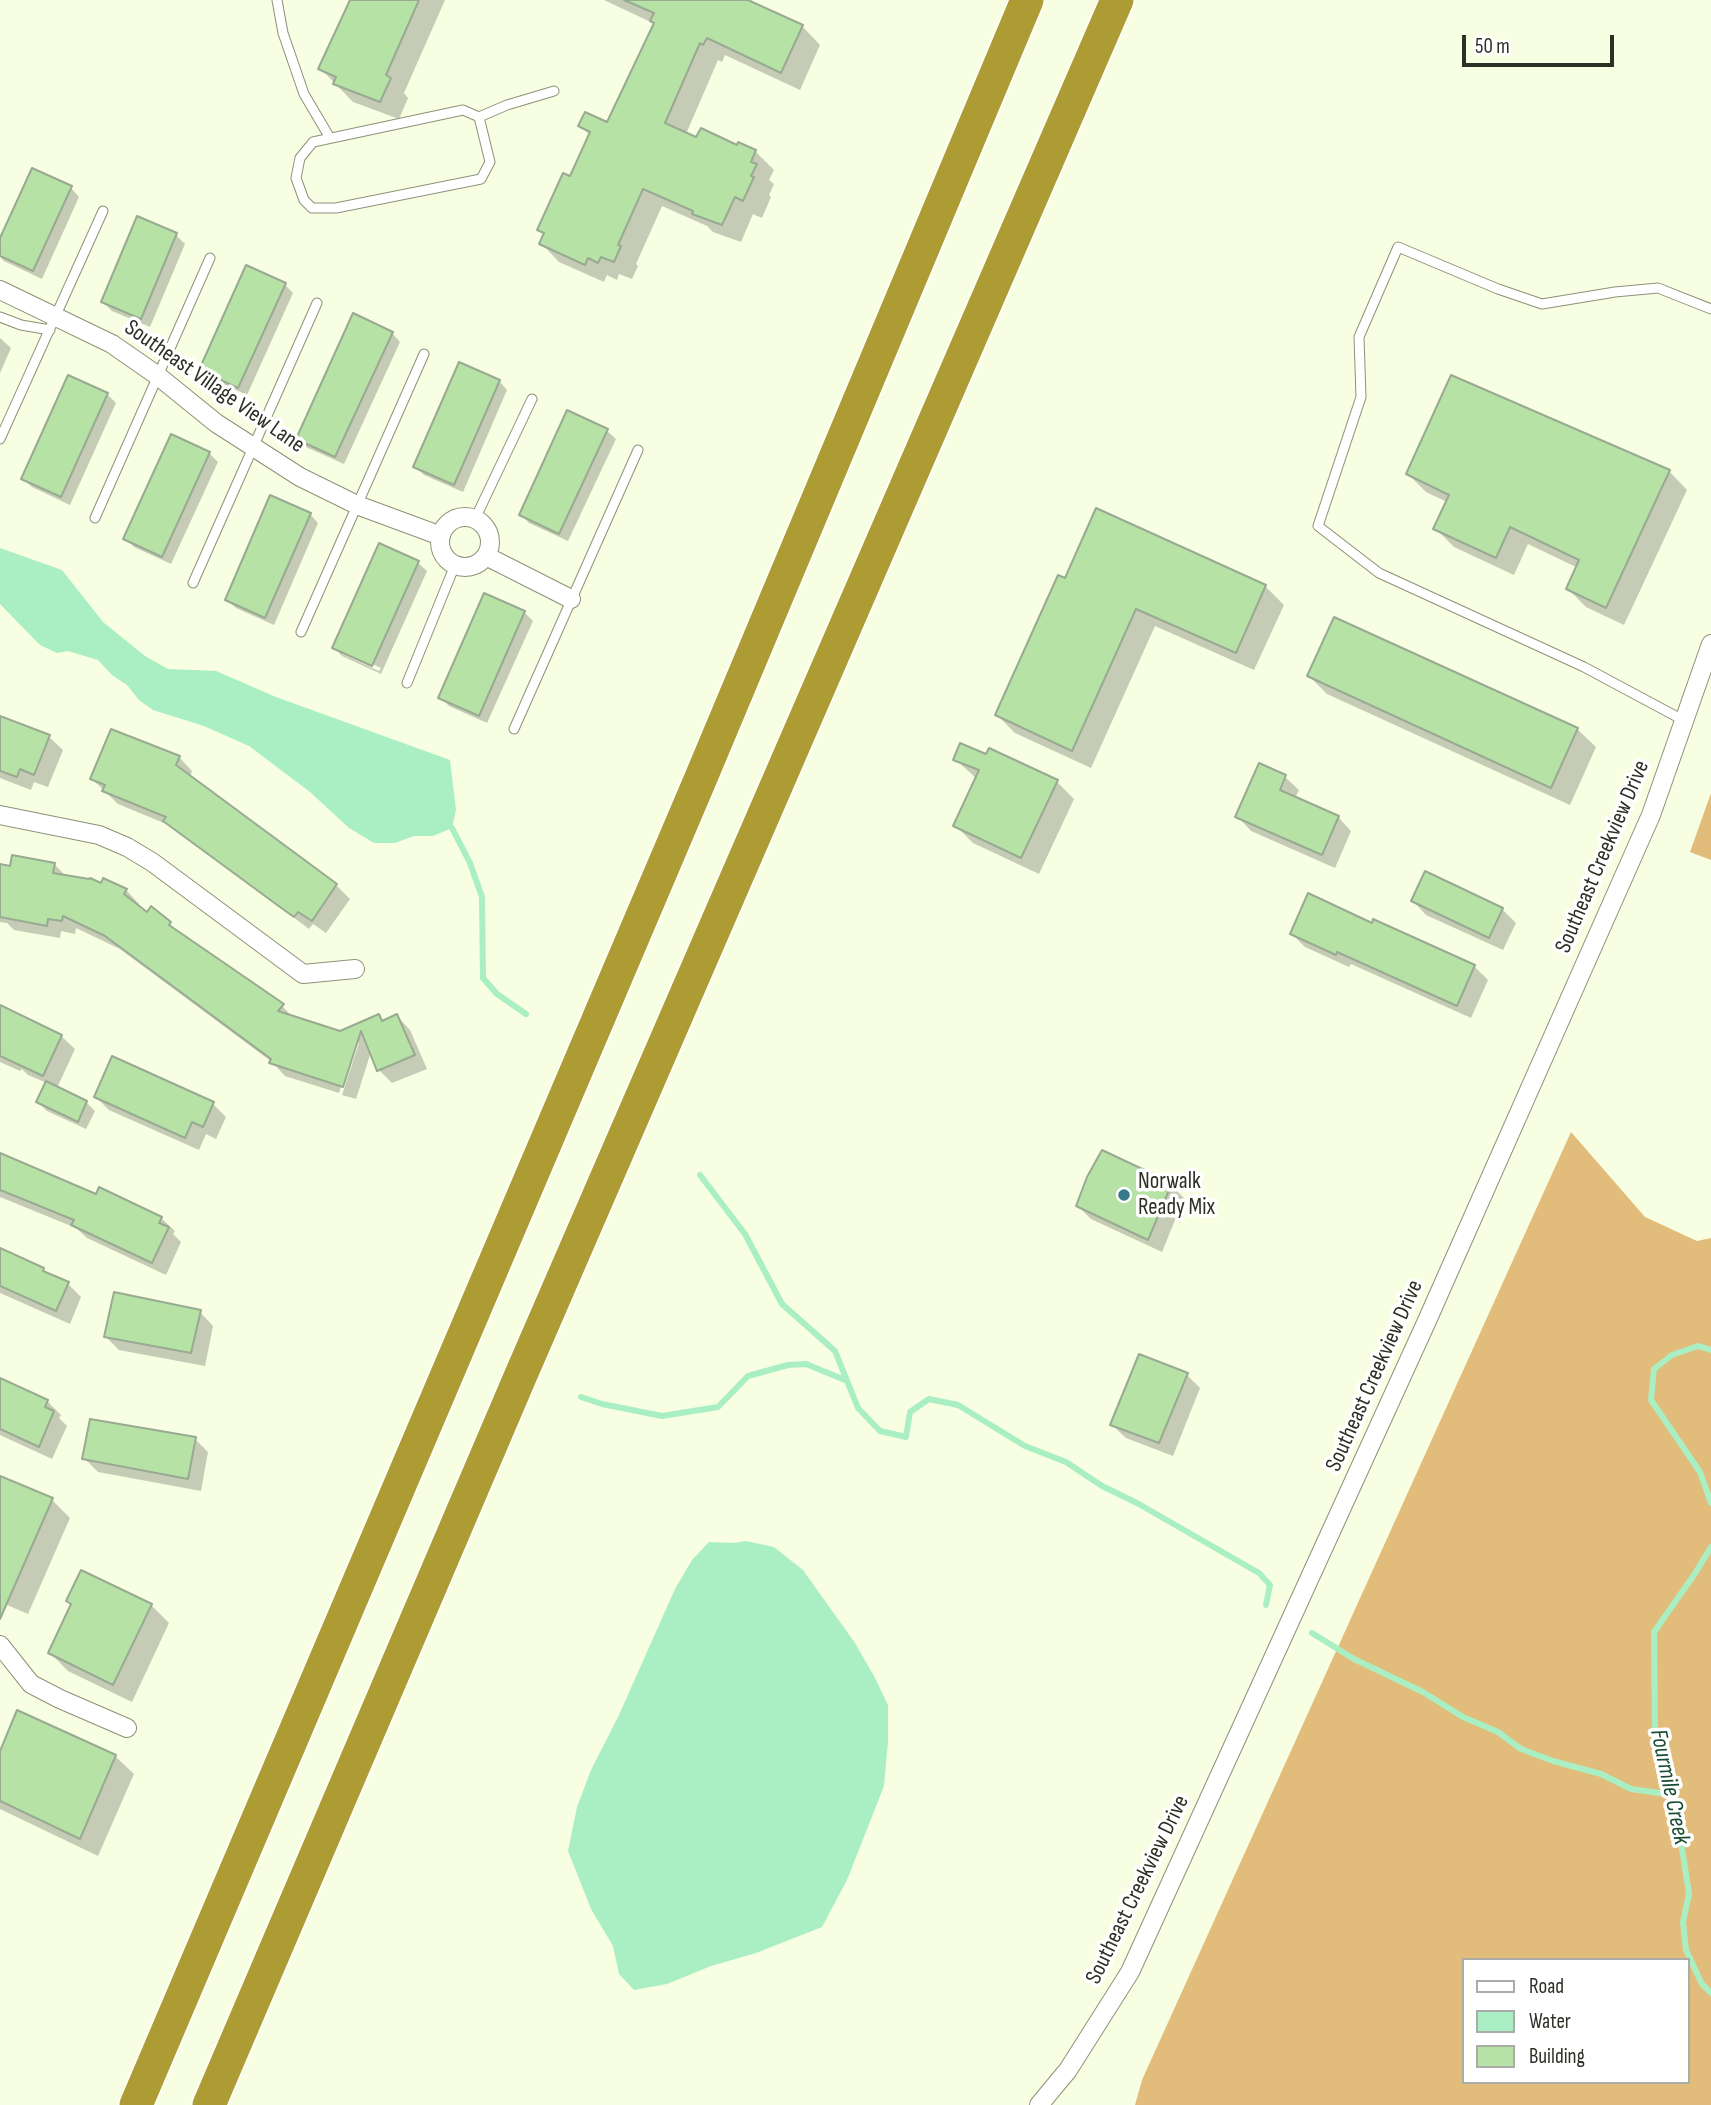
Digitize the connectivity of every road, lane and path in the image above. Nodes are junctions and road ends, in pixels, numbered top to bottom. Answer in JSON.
{"nodes":[{"id":1,"x":277,"y":0,"type":"edge"},
{"id":2,"x":1027,"y":0,"type":"edge"},
{"id":3,"x":1117,"y":0,"type":"edge"},
{"id":4,"x":554,"y":91,"type":"dead end"},
{"id":5,"x":479,"y":117,"type":"junction"},
{"id":6,"x":330,"y":138,"type":"junction"},
{"id":7,"x":103,"y":211,"type":"dead end"},
{"id":8,"x":210,"y":258,"type":"dead end"},
{"id":9,"x":0,"y":290,"type":"edge"},
{"id":10,"x":317,"y":303,"type":"dead end"},
{"id":11,"x":1711,"y":309,"type":"edge"},
{"id":12,"x":0,"y":317,"type":"edge"},
{"id":13,"x":53,"y":323,"type":"junction"},
{"id":14,"x":424,"y":354,"type":"dead end"},
{"id":15,"x":158,"y":376,"type":"junction"},
{"id":16,"x":532,"y":399,"type":"dead end"},
{"id":17,"x":0,"y":439,"type":"edge"},
{"id":18,"x":254,"y":449,"type":"junction"},
{"id":19,"x":638,"y":450,"type":"dead end"},
{"id":20,"x":357,"y":505,"type":"junction"},
{"id":21,"x":95,"y":518,"type":"dead end"},
{"id":22,"x":475,"y":519,"type":"junction"},
{"id":23,"x":440,"y":536,"type":"junction"},
{"id":24,"x":486,"y":556,"type":"junction"},
{"id":25,"x":454,"y":565,"type":"junction"},
{"id":26,"x":193,"y":583,"type":"dead end"},
{"id":27,"x":571,"y":599,"type":"junction"},
{"id":28,"x":301,"y":632,"type":"dead end"},
{"id":29,"x":1711,"y":644,"type":"edge"},
{"id":30,"x":407,"y":682,"type":"dead end"},
{"id":31,"x":1683,"y":720,"type":"junction"},
{"id":32,"x":514,"y":729,"type":"dead end"},
{"id":33,"x":0,"y":815,"type":"edge"},
{"id":34,"x":355,"y":969,"type":"dead end"},
{"id":35,"x":0,"y":1645,"type":"edge"},
{"id":36,"x":127,"y":1728,"type":"dead end"},
{"id":37,"x":136,"y":2105,"type":"edge"},
{"id":38,"x":209,"y":2105,"type":"edge"},
{"id":39,"x":1039,"y":2105,"type":"edge"}],
"edges":[{"from":1,"to":6,"type":"lane"},
{"from":2,"to":37,"type":"highway"},
{"from":3,"to":38,"type":"highway"},
{"from":4,"to":5,"type":"lane"},
{"from":5,"to":6,"type":"lane"},
{"from":5,"to":6,"type":"lane"},
{"from":7,"to":13,"type":"lane"},
{"from":8,"to":15,"type":"lane"},
{"from":9,"to":13,"type":"street","name":"Southeast Village View Lane"},
{"from":10,"to":18,"type":"lane"},
{"from":11,"to":31,"type":"lane"},
{"from":12,"to":13,"type":"lane"},
{"from":13,"to":15,"type":"street","name":"Southeast Village View Lane"},
{"from":13,"to":17,"type":"lane"},
{"from":14,"to":20,"type":"lane"},
{"from":15,"to":18,"type":"street","name":"Southeast Village View Lane"},
{"from":15,"to":21,"type":"lane"},
{"from":16,"to":22,"type":"lane"},
{"from":18,"to":20,"type":"street","name":"Southeast Village View Lane"},
{"from":18,"to":26,"type":"lane"},
{"from":19,"to":27,"type":"lane"},
{"from":20,"to":23,"type":"street","name":"Southeast Village View Lane"},
{"from":20,"to":28,"type":"lane"},
{"from":22,"to":23,"type":"street"},
{"from":22,"to":24,"type":"street"},
{"from":23,"to":25,"type":"street"},
{"from":24,"to":25,"type":"street"},
{"from":24,"to":27,"type":"street"},
{"from":25,"to":30,"type":"lane"},
{"from":27,"to":32,"type":"lane"},
{"from":29,"to":31,"type":"street","name":"Southeast Creekview Drive"},
{"from":31,"to":39,"type":"street","name":"Southeast Creekview Drive"},
{"from":33,"to":34,"type":"street"},
{"from":35,"to":36,"type":"street"}]}
